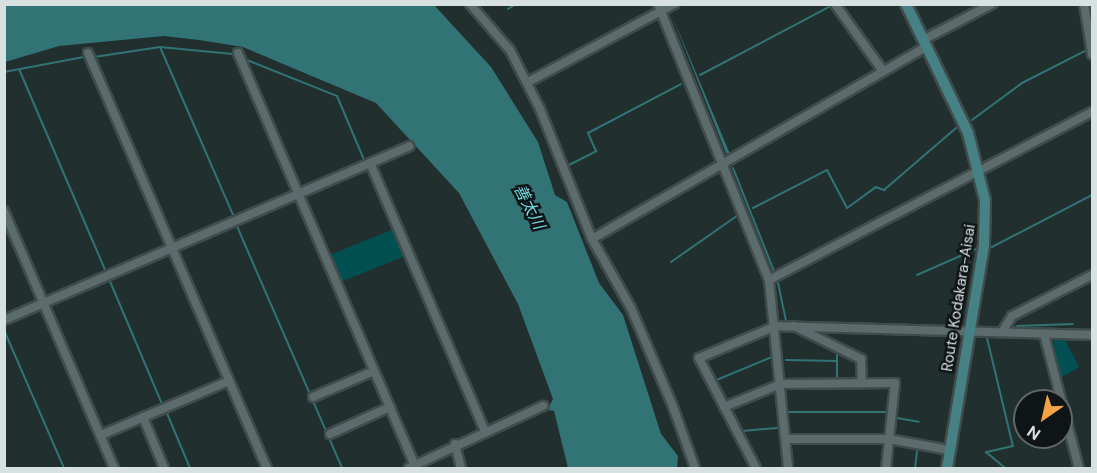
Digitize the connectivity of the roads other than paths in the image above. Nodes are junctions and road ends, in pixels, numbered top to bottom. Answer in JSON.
{"nodes":[{"id":1,"x":470,"y":4,"type":"edge"},
{"id":2,"x":674,"y":4,"type":"edge"},
{"id":3,"x":835,"y":4,"type":"edge"},
{"id":4,"x":906,"y":4,"type":"edge"},
{"id":5,"x":992,"y":4,"type":"edge"},
{"id":6,"x":1084,"y":4,"type":"edge"},
{"id":7,"x":659,"y":8,"type":"edge"},
{"id":8,"x":925,"y":44,"type":"junction"},
{"id":9,"x":88,"y":53,"type":"dead end"},
{"id":10,"x":238,"y":53,"type":"dead end"},
{"id":11,"x":1092,"y":54,"type":"edge"},
{"id":12,"x":883,"y":71,"type":"junction"},
{"id":13,"x":528,"y":82,"type":"junction"},
{"id":14,"x":1092,"y":112,"type":"edge"},
{"id":15,"x":409,"y":146,"type":"dead end"},
{"id":16,"x":369,"y":163,"type":"junction"},
{"id":17,"x":725,"y":163,"type":"junction"},
{"id":18,"x":981,"y":171,"type":"junction"},
{"id":19,"x":298,"y":194,"type":"junction"},
{"id":20,"x":4,"y":211,"type":"edge"},
{"id":21,"x":592,"y":239,"type":"junction"},
{"id":22,"x":171,"y":248,"type":"junction"},
{"id":23,"x":1092,"y":275,"type":"edge"},
{"id":24,"x":770,"y":280,"type":"junction"},
{"id":25,"x":44,"y":303,"type":"junction"},
{"id":26,"x":4,"y":320,"type":"edge"},
{"id":27,"x":776,"y":326,"type":"junction"},
{"id":28,"x":794,"y":326,"type":"junction"},
{"id":29,"x":970,"y":329,"type":"junction"},
{"id":30,"x":1002,"y":332,"type":"junction"},
{"id":31,"x":1044,"y":334,"type":"junction"},
{"id":32,"x":1092,"y":335,"type":"edge"},
{"id":33,"x":374,"y":371,"type":"junction"},
{"id":34,"x":229,"y":381,"type":"junction"},
{"id":35,"x":862,"y":383,"type":"junction"},
{"id":36,"x":781,"y":384,"type":"junction"},
{"id":37,"x":313,"y":397,"type":"dead end"},
{"id":38,"x":543,"y":406,"type":"dead end"},
{"id":39,"x":390,"y":407,"type":"junction"},
{"id":40,"x":724,"y":407,"type":"junction"},
{"id":41,"x":143,"y":417,"type":"junction"},
{"id":42,"x":485,"y":431,"type":"junction"},
{"id":43,"x":330,"y":434,"type":"dead end"},
{"id":44,"x":101,"y":435,"type":"junction"},
{"id":45,"x":786,"y":439,"type":"junction"},
{"id":46,"x":889,"y":439,"type":"junction"},
{"id":47,"x":455,"y":444,"type":"junction"},
{"id":48,"x":949,"y":450,"type":"junction"},
{"id":49,"x":412,"y":467,"type":"edge"},
{"id":50,"x":114,"y":468,"type":"edge"},
{"id":51,"x":164,"y":468,"type":"edge"},
{"id":52,"x":267,"y":468,"type":"edge"},
{"id":53,"x":461,"y":468,"type":"edge"},
{"id":54,"x":695,"y":468,"type":"edge"},
{"id":55,"x":756,"y":468,"type":"edge"},
{"id":56,"x":788,"y":468,"type":"edge"},
{"id":57,"x":886,"y":468,"type":"edge"},
{"id":58,"x":947,"y":468,"type":"edge"},
{"id":59,"x":1079,"y":468,"type":"edge"}],
"edges":[{"from":1,"to":13,"type":"street"},
{"from":2,"to":7,"type":"street"},
{"from":3,"to":12,"type":"street"},
{"from":4,"to":8,"type":"main road","name":"Route Kodakara-Aisai"},
{"from":5,"to":8,"type":"street"},
{"from":6,"to":11,"type":"street"},
{"from":7,"to":13,"type":"street"},
{"from":7,"to":17,"type":"street"},
{"from":8,"to":12,"type":"street"},
{"from":8,"to":18,"type":"main road","name":"Route Kodakara-Aisai"},
{"from":9,"to":22,"type":"street"},
{"from":10,"to":19,"type":"street"},
{"from":12,"to":17,"type":"street"},
{"from":13,"to":21,"type":"street"},
{"from":14,"to":18,"type":"street"},
{"from":15,"to":16,"type":"street"},
{"from":16,"to":19,"type":"street"},
{"from":16,"to":42,"type":"street"},
{"from":17,"to":21,"type":"street"},
{"from":17,"to":24,"type":"street"},
{"from":18,"to":24,"type":"street"},
{"from":18,"to":29,"type":"main road","name":"Route Kodakara-Aisai"},
{"from":19,"to":22,"type":"street"},
{"from":19,"to":33,"type":"street"},
{"from":20,"to":25,"type":"street"},
{"from":21,"to":54,"type":"street"},
{"from":22,"to":25,"type":"street"},
{"from":22,"to":34,"type":"street"},
{"from":23,"to":30,"type":"street"},
{"from":24,"to":27,"type":"street"},
{"from":25,"to":26,"type":"street"},
{"from":25,"to":44,"type":"street"},
{"from":27,"to":28,"type":"street"},
{"from":27,"to":36,"type":"street"},
{"from":27,"to":40,"type":"street"},
{"from":28,"to":29,"type":"street"},
{"from":28,"to":35,"type":"street"},
{"from":29,"to":30,"type":"street"},
{"from":29,"to":48,"type":"main road","name":"Route Kodakara-Aisai"},
{"from":30,"to":31,"type":"street"},
{"from":31,"to":32,"type":"street"},
{"from":31,"to":59,"type":"street"},
{"from":33,"to":37,"type":"street"},
{"from":33,"to":39,"type":"street"},
{"from":34,"to":41,"type":"street"},
{"from":34,"to":52,"type":"street"},
{"from":35,"to":36,"type":"street"},
{"from":35,"to":46,"type":"street"},
{"from":36,"to":40,"type":"street"},
{"from":36,"to":45,"type":"street"},
{"from":38,"to":42,"type":"street"},
{"from":39,"to":43,"type":"street"},
{"from":39,"to":49,"type":"street"},
{"from":40,"to":55,"type":"street"},
{"from":41,"to":44,"type":"street"},
{"from":41,"to":51,"type":"street"},
{"from":42,"to":47,"type":"street"},
{"from":44,"to":50,"type":"street"},
{"from":45,"to":46,"type":"street"},
{"from":45,"to":56,"type":"street"},
{"from":46,"to":48,"type":"street"},
{"from":46,"to":57,"type":"street"},
{"from":47,"to":49,"type":"street"},
{"from":47,"to":53,"type":"street"},
{"from":48,"to":58,"type":"main road","name":"Route Kodakara-Aisai"}]}
